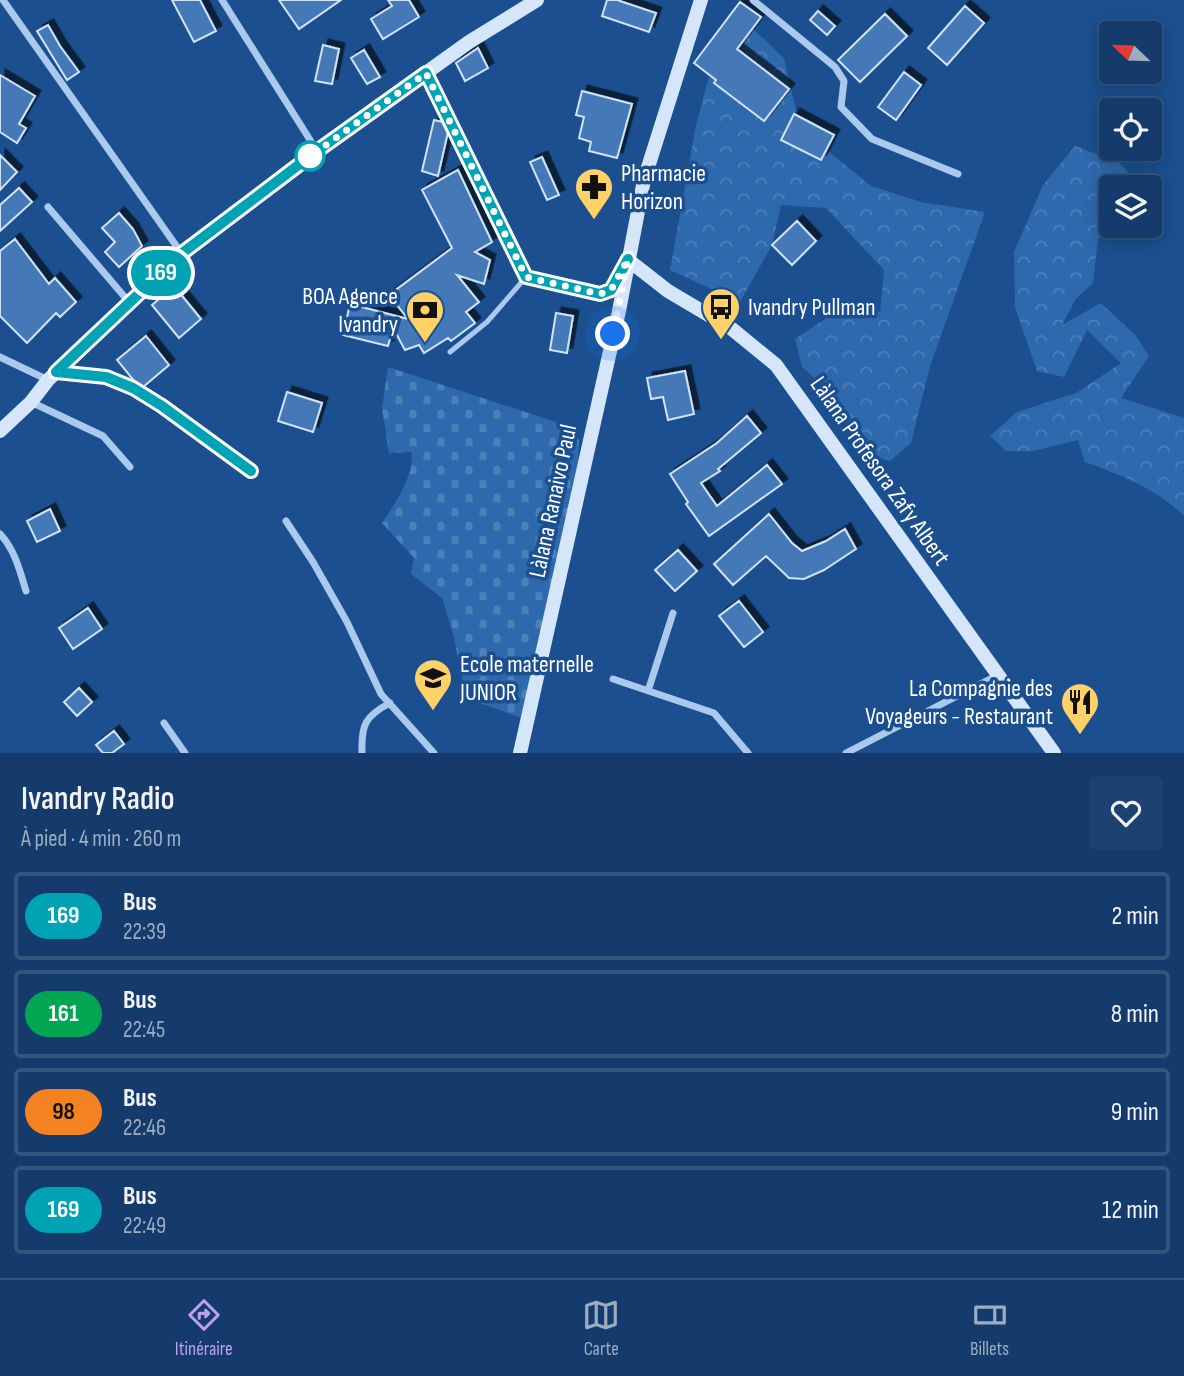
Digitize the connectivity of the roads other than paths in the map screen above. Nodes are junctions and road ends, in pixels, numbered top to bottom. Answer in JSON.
{"nodes":[{"id":1,"x":3,"y":0,"type":"edge"},
{"id":2,"x":222,"y":0,"type":"edge"},
{"id":3,"x":537,"y":0,"type":"edge"},
{"id":4,"x":701,"y":0,"type":"edge"},
{"id":5,"x":753,"y":0,"type":"edge"},
{"id":6,"x":426,"y":73,"type":"junction"},
{"id":7,"x":317,"y":151,"type":"junction"},
{"id":8,"x":958,"y":174,"type":"dead end"},
{"id":9,"x":48,"y":207,"type":"dead end"},
{"id":10,"x":181,"y":254,"type":"junction"},
{"id":11,"x":628,"y":259,"type":"junction"},
{"id":12,"x":526,"y":277,"type":"junction"},
{"id":13,"x":129,"y":302,"type":"junction"},
{"id":14,"x":450,"y":352,"type":"dead end"},
{"id":15,"x":0,"y":357,"type":"edge"},
{"id":16,"x":52,"y":376,"type":"junction"},
{"id":17,"x":31,"y":401,"type":"junction"},
{"id":18,"x":0,"y":431,"type":"edge"},
{"id":19,"x":130,"y":467,"type":"dead end"},
{"id":20,"x":251,"y":471,"type":"dead end"},
{"id":21,"x":286,"y":521,"type":"dead end"},
{"id":22,"x":0,"y":534,"type":"edge"},
{"id":23,"x":26,"y":591,"type":"dead end"},
{"id":24,"x":673,"y":613,"type":"dead end"},
{"id":25,"x":998,"y":675,"type":"junction"},
{"id":26,"x":613,"y":679,"type":"dead end"},
{"id":27,"x":648,"y":691,"type":"junction"},
{"id":28,"x":390,"y":703,"type":"junction"},
{"id":29,"x":164,"y":723,"type":"dead end"},
{"id":30,"x":186,"y":753,"type":"edge"},
{"id":31,"x":362,"y":753,"type":"edge"},
{"id":32,"x":434,"y":753,"type":"edge"},
{"id":33,"x":520,"y":753,"type":"edge"},
{"id":34,"x":748,"y":753,"type":"edge"},
{"id":35,"x":846,"y":753,"type":"edge"},
{"id":36,"x":1054,"y":753,"type":"edge"}],
"edges":[{"from":1,"to":10,"type":"street"},
{"from":2,"to":7,"type":"street"},
{"from":3,"to":6,"type":"street"},
{"from":4,"to":11,"type":"street","name":"Làlana Ranaivo Paul"},
{"from":5,"to":8,"type":"street"},
{"from":6,"to":7,"type":"street"},
{"from":6,"to":12,"type":"street"},
{"from":7,"to":10,"type":"street"},
{"from":9,"to":13,"type":"street"},
{"from":10,"to":13,"type":"street"},
{"from":11,"to":12,"type":"street"},
{"from":11,"to":25,"type":"street","name":"Làlana Profesora Zafy Albert"},
{"from":11,"to":33,"type":"street","name":"Làlana Ranaivo Paul"},
{"from":12,"to":14,"type":"lane"},
{"from":13,"to":16,"type":"street"},
{"from":15,"to":16,"type":"street"},
{"from":16,"to":17,"type":"street"},
{"from":16,"to":20,"type":"street"},
{"from":17,"to":18,"type":"street"},
{"from":17,"to":19,"type":"street"},
{"from":21,"to":28,"type":"street"},
{"from":22,"to":23,"type":"street"},
{"from":24,"to":27,"type":"street"},
{"from":25,"to":35,"type":"street"},
{"from":25,"to":36,"type":"street","name":"Làlana Profesora Zafy Albert"},
{"from":26,"to":27,"type":"street"},
{"from":27,"to":34,"type":"street"},
{"from":28,"to":31,"type":"street"},
{"from":28,"to":32,"type":"street"},
{"from":29,"to":30,"type":"street"}]}
